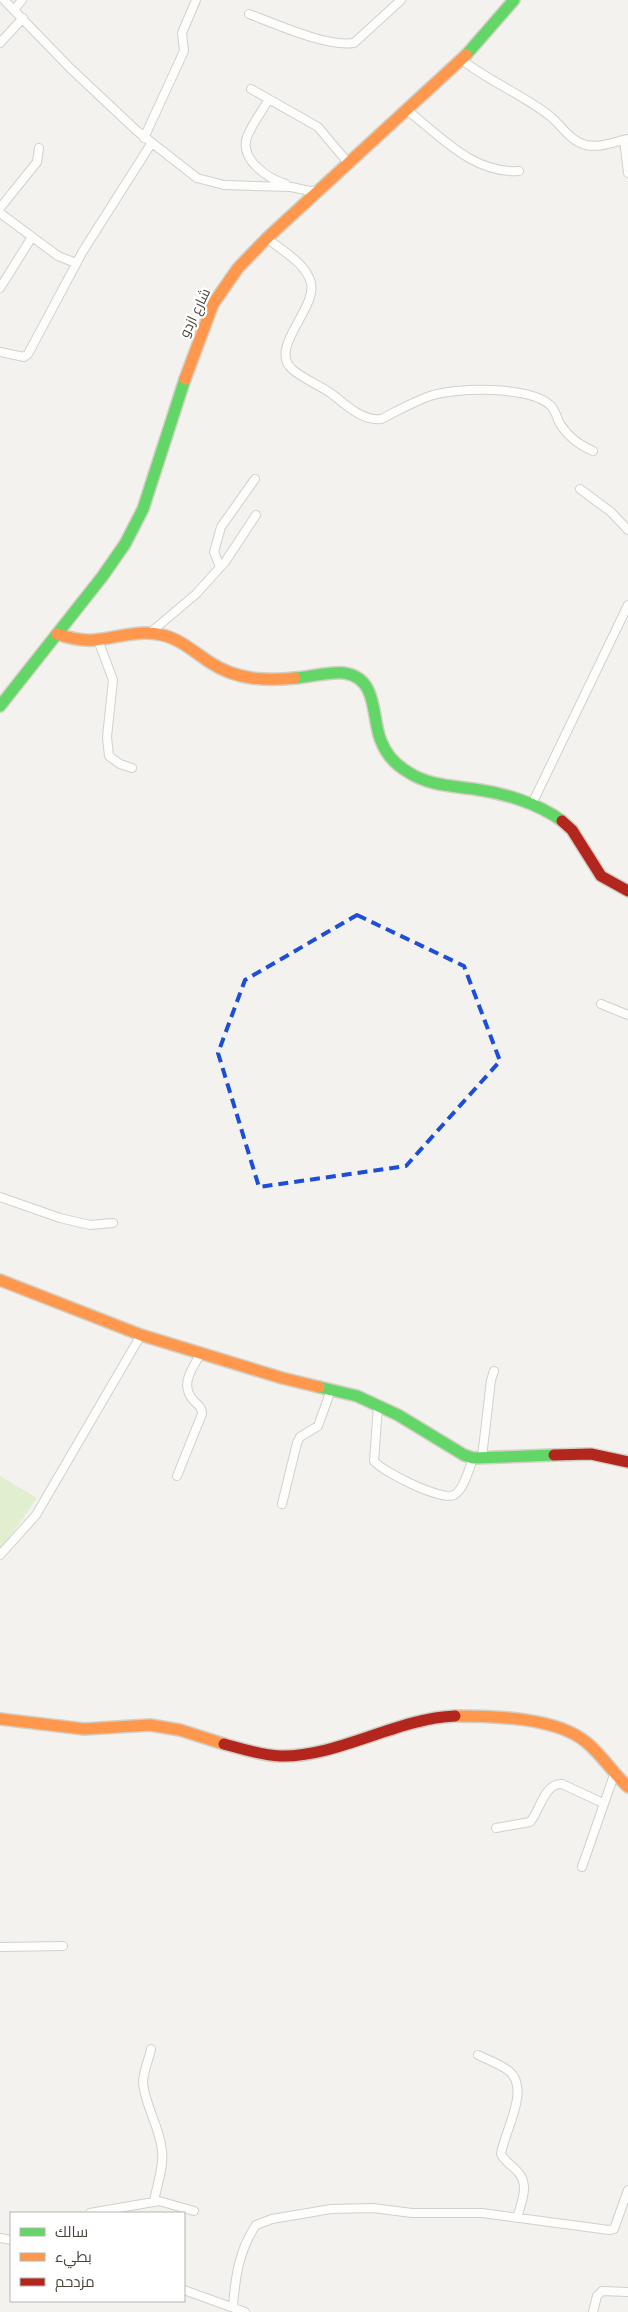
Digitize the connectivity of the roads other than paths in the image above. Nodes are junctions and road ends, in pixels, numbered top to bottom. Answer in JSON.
{"nodes":[{"id":1,"x":4,"y":0,"type":"edge"},
{"id":2,"x":22,"y":0,"type":"edge"},
{"id":3,"x":196,"y":0,"type":"edge"},
{"id":4,"x":401,"y":0,"type":"edge"},
{"id":5,"x":514,"y":0,"type":"edge"},
{"id":6,"x":14,"y":10,"type":"junction"},
{"id":7,"x":249,"y":14,"type":"dead end"},
{"id":8,"x":23,"y":18,"type":"junction"},
{"id":9,"x":0,"y":43,"type":"edge"},
{"id":10,"x":462,"y":60,"type":"junction"},
{"id":11,"x":251,"y":89,"type":"dead end"},
{"id":12,"x":269,"y":99,"type":"junction"},
{"id":13,"x":407,"y":110,"type":"junction"},
{"id":14,"x":144,"y":138,"type":"junction"},
{"id":15,"x":626,"y":139,"type":"edge"},
{"id":16,"x":151,"y":144,"type":"junction"},
{"id":17,"x":39,"y":148,"type":"dead end"},
{"id":18,"x":349,"y":164,"type":"junction"},
{"id":19,"x":519,"y":171,"type":"dead end"},
{"id":20,"x":628,"y":173,"type":"edge"},
{"id":21,"x":315,"y":191,"type":"junction"},
{"id":22,"x":0,"y":208,"type":"edge"},
{"id":23,"x":0,"y":213,"type":"edge"},
{"id":24,"x":32,"y":237,"type":"junction"},
{"id":25,"x":267,"y":238,"type":"junction"},
{"id":26,"x":76,"y":263,"type":"junction"},
{"id":27,"x":0,"y":288,"type":"edge"},
{"id":28,"x":0,"y":352,"type":"edge"},
{"id":29,"x":593,"y":451,"type":"dead end"},
{"id":30,"x":255,"y":479,"type":"dead end"},
{"id":31,"x":580,"y":488,"type":"dead end"},
{"id":32,"x":256,"y":515,"type":"dead end"},
{"id":33,"x":628,"y":530,"type":"edge"},
{"id":34,"x":220,"y":567,"type":"junction"},
{"id":35,"x":628,"y":605,"type":"edge"},
{"id":36,"x":151,"y":632,"type":"junction"},
{"id":37,"x":57,"y":634,"type":"junction"},
{"id":38,"x":98,"y":640,"type":"junction"},
{"id":39,"x":0,"y":706,"type":"edge"},
{"id":40,"x":132,"y":768,"type":"dead end"},
{"id":41,"x":531,"y":806,"type":"junction"},
{"id":42,"x":628,"y":891,"type":"edge"},
{"id":43,"x":601,"y":1004,"type":"dead end"},
{"id":44,"x":628,"y":1016,"type":"edge"},
{"id":45,"x":0,"y":1197,"type":"edge"},
{"id":46,"x":114,"y":1223,"type":"dead end"},
{"id":47,"x":0,"y":1280,"type":"edge"},
{"id":48,"x":141,"y":1335,"type":"junction"},
{"id":49,"x":201,"y":1353,"type":"junction"},
{"id":50,"x":494,"y":1371,"type":"dead end"},
{"id":51,"x":331,"y":1390,"type":"junction"},
{"id":52,"x":378,"y":1406,"type":"junction"},
{"id":53,"x":478,"y":1458,"type":"junction"},
{"id":54,"x":628,"y":1462,"type":"edge"},
{"id":55,"x":177,"y":1476,"type":"dead end"},
{"id":56,"x":282,"y":1504,"type":"dead end"},
{"id":57,"x":0,"y":1555,"type":"edge"},
{"id":58,"x":0,"y":1719,"type":"edge"},
{"id":59,"x":614,"y":1775,"type":"junction"},
{"id":60,"x":628,"y":1787,"type":"edge"},
{"id":61,"x":603,"y":1803,"type":"junction"},
{"id":62,"x":496,"y":1828,"type":"dead end"},
{"id":63,"x":582,"y":1866,"type":"dead end"},
{"id":64,"x":63,"y":1946,"type":"dead end"},
{"id":65,"x":0,"y":1947,"type":"edge"},
{"id":66,"x":151,"y":2048,"type":"dead end"},
{"id":67,"x":478,"y":2054,"type":"dead end"},
{"id":68,"x":628,"y":2190,"type":"edge"},
{"id":69,"x":154,"y":2201,"type":"junction"},
{"id":70,"x":194,"y":2211,"type":"dead end"},
{"id":71,"x":95,"y":2212,"type":"edge"},
{"id":72,"x":517,"y":2218,"type":"junction"},
{"id":73,"x":185,"y":2290,"type":"edge"},
{"id":74,"x":628,"y":2292,"type":"edge"},
{"id":75,"x":234,"y":2308,"type":"junction"},
{"id":76,"x":245,"y":2312,"type":"edge"},
{"id":77,"x":592,"y":2312,"type":"edge"}],
"edges":[{"from":1,"to":6,"type":"street"},
{"from":2,"to":6,"type":"street"},
{"from":3,"to":14,"type":"street"},
{"from":4,"to":7,"type":"street"},
{"from":5,"to":10,"type":"street","name":"شارع ازدو"},
{"from":6,"to":8,"type":"street"},
{"from":8,"to":9,"type":"street"},
{"from":8,"to":14,"type":"street"},
{"from":10,"to":13,"type":"street","name":"شارع ازدو"},
{"from":10,"to":15,"type":"street"},
{"from":11,"to":12,"type":"street"},
{"from":12,"to":18,"type":"street"},
{"from":12,"to":21,"type":"street"},
{"from":13,"to":18,"type":"street","name":"شارع ازدو"},
{"from":13,"to":19,"type":"street"},
{"from":14,"to":16,"type":"street"},
{"from":15,"to":20,"type":"street"},
{"from":16,"to":21,"type":"street"},
{"from":16,"to":26,"type":"street"},
{"from":17,"to":22,"type":"street"},
{"from":18,"to":21,"type":"street","name":"شارع ازدو"},
{"from":21,"to":25,"type":"street","name":"شارع ازدو"},
{"from":23,"to":24,"type":"street"},
{"from":24,"to":26,"type":"street"},
{"from":24,"to":27,"type":"street"},
{"from":25,"to":29,"type":"street"},
{"from":25,"to":37,"type":"street","name":"شارع ازدو"},
{"from":26,"to":28,"type":"street"},
{"from":30,"to":34,"type":"street"},
{"from":31,"to":33,"type":"street"},
{"from":32,"to":34,"type":"street"},
{"from":34,"to":36,"type":"street"},
{"from":35,"to":41,"type":"street"},
{"from":36,"to":38,"type":"street"},
{"from":36,"to":41,"type":"street"},
{"from":37,"to":38,"type":"street"},
{"from":37,"to":39,"type":"street","name":"شارع ازدو"},
{"from":38,"to":40,"type":"street"},
{"from":41,"to":42,"type":"street"},
{"from":43,"to":44,"type":"street"},
{"from":45,"to":46,"type":"street"},
{"from":47,"to":48,"type":"street"},
{"from":48,"to":49,"type":"street"},
{"from":48,"to":57,"type":"street"},
{"from":49,"to":51,"type":"street"},
{"from":49,"to":55,"type":"street"},
{"from":50,"to":53,"type":"street"},
{"from":51,"to":52,"type":"street"},
{"from":51,"to":56,"type":"street"},
{"from":52,"to":53,"type":"street"},
{"from":52,"to":53,"type":"street"},
{"from":53,"to":54,"type":"street"},
{"from":58,"to":59,"type":"street"},
{"from":59,"to":60,"type":"street"},
{"from":59,"to":61,"type":"street"},
{"from":61,"to":62,"type":"street"},
{"from":61,"to":63,"type":"street"},
{"from":64,"to":65,"type":"street"},
{"from":66,"to":69,"type":"street"},
{"from":67,"to":72,"type":"street"},
{"from":68,"to":72,"type":"street"},
{"from":69,"to":70,"type":"street"},
{"from":69,"to":71,"type":"street"},
{"from":72,"to":75,"type":"street"},
{"from":73,"to":75,"type":"street"},
{"from":74,"to":77,"type":"street"},
{"from":75,"to":76,"type":"street"}]}
